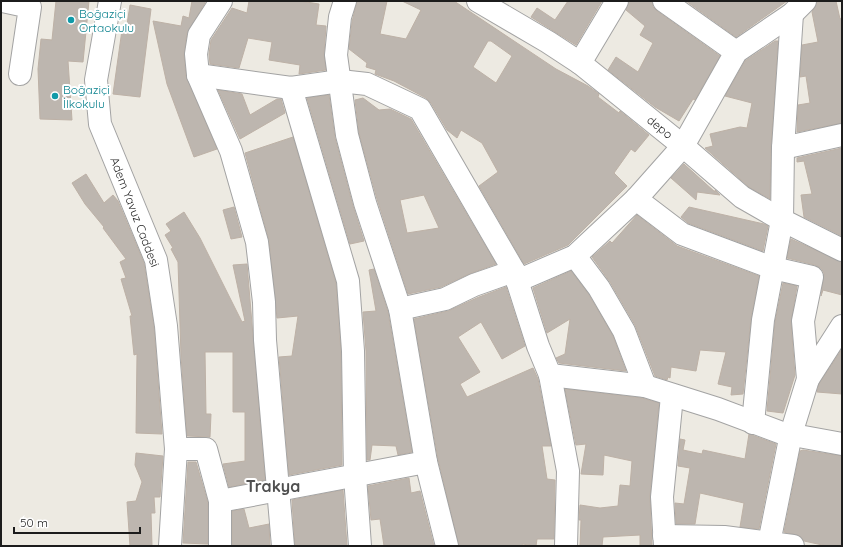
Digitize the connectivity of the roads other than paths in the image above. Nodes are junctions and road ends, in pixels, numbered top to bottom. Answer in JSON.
{"nodes":[{"id":1,"x":2,"y":1,"type":"edge"},
{"id":2,"x":110,"y":1,"type":"edge"},
{"id":3,"x":221,"y":1,"type":"edge"},
{"id":4,"x":345,"y":1,"type":"edge"},
{"id":5,"x":478,"y":1,"type":"edge"},
{"id":6,"x":618,"y":1,"type":"edge"},
{"id":7,"x":664,"y":1,"type":"edge"},
{"id":8,"x":798,"y":7,"type":"edge"},
{"id":9,"x":736,"y":52,"type":"junction"},
{"id":10,"x":580,"y":63,"type":"junction"},
{"id":11,"x":20,"y":74,"type":"dead end"},
{"id":12,"x":198,"y":75,"type":"junction"},
{"id":13,"x":340,"y":81,"type":"junction"},
{"id":14,"x":291,"y":88,"type":"junction"},
{"id":15,"x":842,"y":135,"type":"edge"},
{"id":16,"x":683,"y":146,"type":"junction"},
{"id":17,"x":783,"y":148,"type":"junction"},
{"id":18,"x":636,"y":199,"type":"junction"},
{"id":19,"x":782,"y":220,"type":"junction"},
{"id":20,"x":842,"y":250,"type":"edge"},
{"id":21,"x":575,"y":256,"type":"junction"},
{"id":22,"x":774,"y":268,"type":"junction"},
{"id":23,"x":516,"y":276,"type":"junction"},
{"id":24,"x":400,"y":309,"type":"junction"},
{"id":25,"x":842,"y":326,"type":"edge"},
{"id":26,"x":550,"y":375,"type":"junction"},
{"id":27,"x":808,"y":379,"type":"junction"},
{"id":28,"x":645,"y":386,"type":"junction"},
{"id":29,"x":672,"y":396,"type":"junction"},
{"id":30,"x":753,"y":423,"type":"junction"},
{"id":31,"x":792,"y":434,"type":"junction"},
{"id":32,"x":842,"y":444,"type":"edge"},
{"id":33,"x":176,"y":449,"type":"junction"},
{"id":34,"x":426,"y":462,"type":"junction"},
{"id":35,"x":355,"y":476,"type":"junction"},
{"id":36,"x":277,"y":491,"type":"junction"},
{"id":37,"x":220,"y":501,"type":"junction"},
{"id":38,"x":664,"y":541,"type":"edge"},
{"id":39,"x":724,"y":542,"type":"edge"},
{"id":40,"x":769,"y":542,"type":"junction"},
{"id":41,"x":170,"y":546,"type":"edge"},
{"id":42,"x":220,"y":546,"type":"edge"},
{"id":43,"x":283,"y":546,"type":"edge"},
{"id":44,"x":360,"y":546,"type":"edge"},
{"id":45,"x":447,"y":546,"type":"edge"},
{"id":46,"x":566,"y":546,"type":"edge"},
{"id":47,"x":793,"y":546,"type":"edge"}],
"edges":[{"from":1,"to":11,"type":"street"},
{"from":2,"to":33,"type":"street","name":"Adem Yavuz Caddesi"},
{"from":3,"to":12,"type":"street"},
{"from":4,"to":13,"type":"street"},
{"from":5,"to":10,"type":"street","name":"depo"},
{"from":6,"to":10,"type":"street"},
{"from":7,"to":9,"type":"street"},
{"from":8,"to":9,"type":"street"},
{"from":8,"to":17,"type":"street"},
{"from":9,"to":16,"type":"street"},
{"from":10,"to":16,"type":"street","name":"depo"},
{"from":12,"to":14,"type":"street"},
{"from":12,"to":36,"type":"street"},
{"from":13,"to":14,"type":"street"},
{"from":13,"to":23,"type":"street"},
{"from":13,"to":24,"type":"street"},
{"from":14,"to":35,"type":"street"},
{"from":15,"to":17,"type":"street"},
{"from":16,"to":18,"type":"street"},
{"from":16,"to":19,"type":"street","name":"depo"},
{"from":17,"to":19,"type":"street"},
{"from":18,"to":21,"type":"street"},
{"from":18,"to":22,"type":"street"},
{"from":19,"to":20,"type":"street","name":"depo"},
{"from":19,"to":22,"type":"street"},
{"from":21,"to":23,"type":"street"},
{"from":21,"to":28,"type":"street"},
{"from":22,"to":27,"type":"street"},
{"from":22,"to":30,"type":"street"},
{"from":23,"to":24,"type":"street"},
{"from":23,"to":26,"type":"street"},
{"from":24,"to":34,"type":"street"},
{"from":25,"to":27,"type":"street"},
{"from":26,"to":28,"type":"street"},
{"from":26,"to":46,"type":"street"},
{"from":27,"to":31,"type":"street"},
{"from":28,"to":29,"type":"street"},
{"from":29,"to":30,"type":"street"},
{"from":29,"to":38,"type":"street"},
{"from":30,"to":31,"type":"street"},
{"from":31,"to":32,"type":"street"},
{"from":31,"to":40,"type":"street"},
{"from":33,"to":37,"type":"street"},
{"from":33,"to":41,"type":"street","name":"Adem Yavuz Caddesi"},
{"from":34,"to":35,"type":"street"},
{"from":34,"to":45,"type":"street"},
{"from":35,"to":36,"type":"street"},
{"from":35,"to":44,"type":"street"},
{"from":36,"to":37,"type":"street"},
{"from":36,"to":43,"type":"street"},
{"from":37,"to":42,"type":"street"},
{"from":38,"to":39,"type":"street"},
{"from":39,"to":40,"type":"street"},
{"from":40,"to":47,"type":"street"}]}
